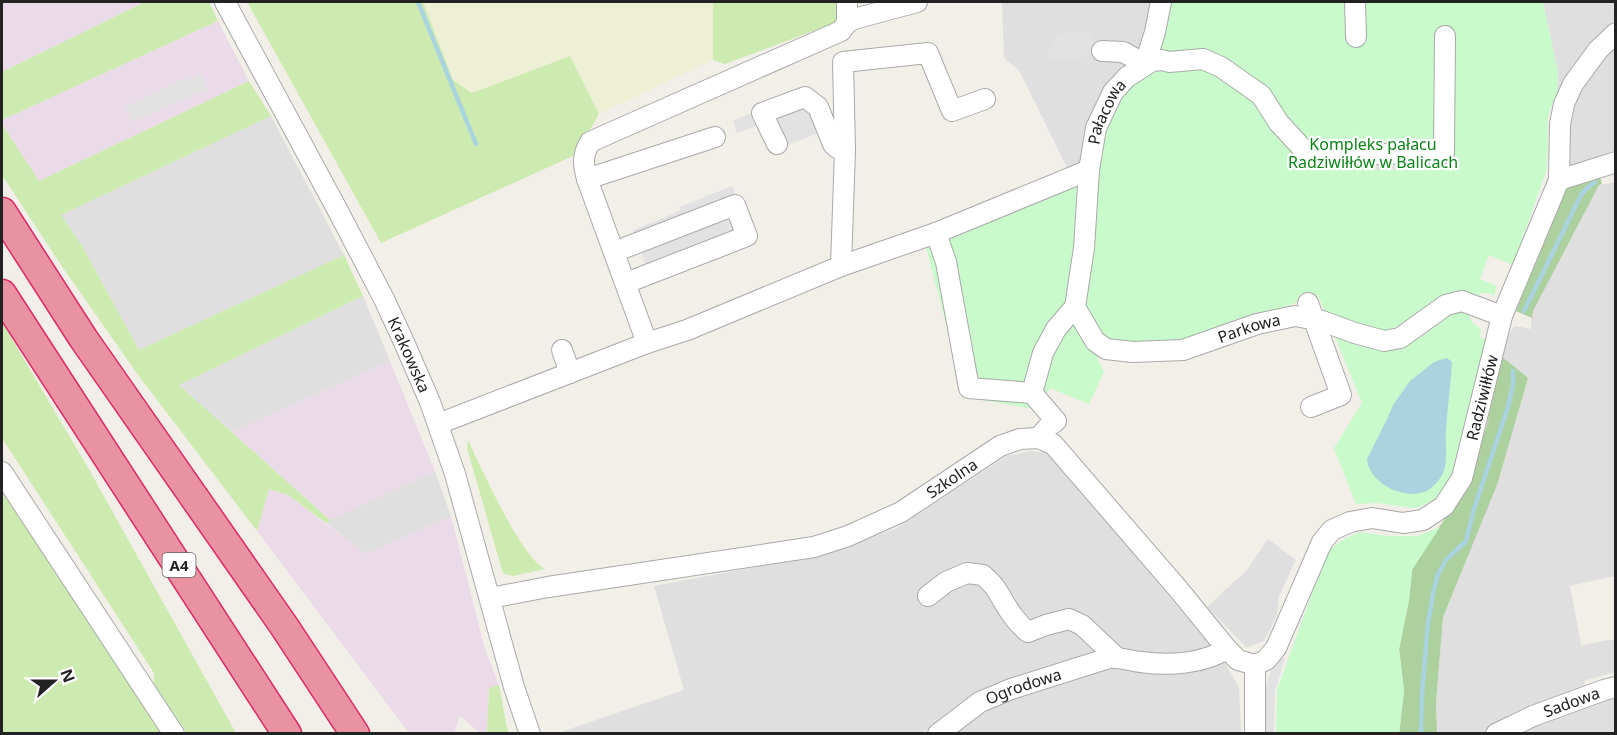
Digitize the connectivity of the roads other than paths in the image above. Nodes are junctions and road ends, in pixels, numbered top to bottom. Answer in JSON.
{"nodes":[{"id":1,"x":225,"y":2,"type":"edge"},
{"id":2,"x":847,"y":2,"type":"edge"},
{"id":3,"x":917,"y":2,"type":"edge"},
{"id":4,"x":1161,"y":2,"type":"edge"},
{"id":5,"x":1355,"y":2,"type":"edge"},
{"id":6,"x":848,"y":23,"type":"junction"},
{"id":7,"x":1616,"y":33,"type":"edge"},
{"id":8,"x":1445,"y":36,"type":"dead end"},
{"id":9,"x":1356,"y":37,"type":"dead end"},
{"id":10,"x":1102,"y":51,"type":"dead end"},
{"id":11,"x":1145,"y":64,"type":"junction"},
{"id":12,"x":985,"y":99,"type":"dead end"},
{"id":13,"x":715,"y":137,"type":"dead end"},
{"id":14,"x":777,"y":144,"type":"dead end"},
{"id":15,"x":844,"y":150,"type":"junction"},
{"id":16,"x":1616,"y":162,"type":"edge"},
{"id":17,"x":1089,"y":170,"type":"junction"},
{"id":18,"x":587,"y":179,"type":"junction"},
{"id":19,"x":1559,"y":180,"type":"junction"},
{"id":20,"x":2,"y":212,"type":"edge"},
{"id":21,"x":936,"y":233,"type":"junction"},
{"id":22,"x":614,"y":252,"type":"junction"},
{"id":23,"x":841,"y":266,"type":"junction"},
{"id":24,"x":626,"y":283,"type":"junction"},
{"id":25,"x":2,"y":294,"type":"edge"},
{"id":26,"x":1075,"y":307,"type":"junction"},
{"id":27,"x":1311,"y":312,"type":"junction"},
{"id":28,"x":1502,"y":316,"type":"junction"},
{"id":29,"x":647,"y":343,"type":"junction"},
{"id":30,"x":562,"y":350,"type":"dead end"},
{"id":31,"x":570,"y":372,"type":"junction"},
{"id":32,"x":1032,"y":393,"type":"junction"},
{"id":33,"x":1311,"y":407,"type":"dead end"},
{"id":34,"x":438,"y":424,"type":"junction"},
{"id":35,"x":1038,"y":438,"type":"junction"},
{"id":36,"x":2,"y":472,"type":"edge"},
{"id":37,"x":928,"y":596,"type":"dead end"},
{"id":38,"x":490,"y":598,"type":"junction"},
{"id":39,"x":1227,"y":649,"type":"junction"},
{"id":40,"x":1117,"y":658,"type":"junction"},
{"id":41,"x":1255,"y":665,"type":"junction"},
{"id":42,"x":1616,"y":687,"type":"edge"},
{"id":43,"x":174,"y":734,"type":"edge"},
{"id":44,"x":287,"y":734,"type":"edge"},
{"id":45,"x":355,"y":734,"type":"edge"},
{"id":46,"x":530,"y":734,"type":"edge"},
{"id":47,"x":938,"y":734,"type":"edge"},
{"id":48,"x":1255,"y":734,"type":"edge"},
{"id":49,"x":1496,"y":734,"type":"edge"}],
"edges":[{"from":1,"to":34,"type":"street","name":"Krakowska"},
{"from":2,"to":6,"type":"street"},
{"from":3,"to":6,"type":"street"},
{"from":4,"to":11,"type":"street"},
{"from":5,"to":9,"type":"street"},
{"from":6,"to":18,"type":"street"},
{"from":7,"to":19,"type":"street","name":"Radziwiłłów"},
{"from":8,"to":11,"type":"street"},
{"from":10,"to":11,"type":"street"},
{"from":11,"to":17,"type":"street","name":"Pałacowa"},
{"from":12,"to":15,"type":"street"},
{"from":13,"to":18,"type":"street"},
{"from":14,"to":15,"type":"street"},
{"from":15,"to":23,"type":"street"},
{"from":16,"to":19,"type":"street"},
{"from":17,"to":21,"type":"street"},
{"from":17,"to":26,"type":"street","name":"Pałacowa"},
{"from":18,"to":22,"type":"street"},
{"from":19,"to":28,"type":"street","name":"Radziwiłłów"},
{"from":20,"to":45,"type":"highway"},
{"from":21,"to":23,"type":"street"},
{"from":21,"to":32,"type":"street"},
{"from":22,"to":24,"type":"street"},
{"from":22,"to":24,"type":"street"},
{"from":23,"to":29,"type":"street"},
{"from":24,"to":29,"type":"street"},
{"from":25,"to":44,"type":"highway","number":"A4"},
{"from":26,"to":27,"type":"street","name":"Parkowa"},
{"from":26,"to":32,"type":"street"},
{"from":27,"to":28,"type":"street","name":"Parkowa"},
{"from":27,"to":33,"type":"street"},
{"from":28,"to":41,"type":"street","name":"Radziwiłłów"},
{"from":29,"to":31,"type":"street"},
{"from":30,"to":31,"type":"street"},
{"from":31,"to":34,"type":"street"},
{"from":32,"to":35,"type":"street"},
{"from":34,"to":38,"type":"street","name":"Krakowska"},
{"from":35,"to":38,"type":"street","name":"Szkolna"},
{"from":35,"to":39,"type":"street"},
{"from":36,"to":43,"type":"street"},
{"from":37,"to":40,"type":"street"},
{"from":38,"to":46,"type":"street","name":"Krakowska"},
{"from":39,"to":40,"type":"street","name":"Ogrodowa"},
{"from":39,"to":41,"type":"street"},
{"from":40,"to":47,"type":"street","name":"Ogrodowa"},
{"from":41,"to":48,"type":"street"},
{"from":42,"to":49,"type":"street","name":"Sadowa"}]}
